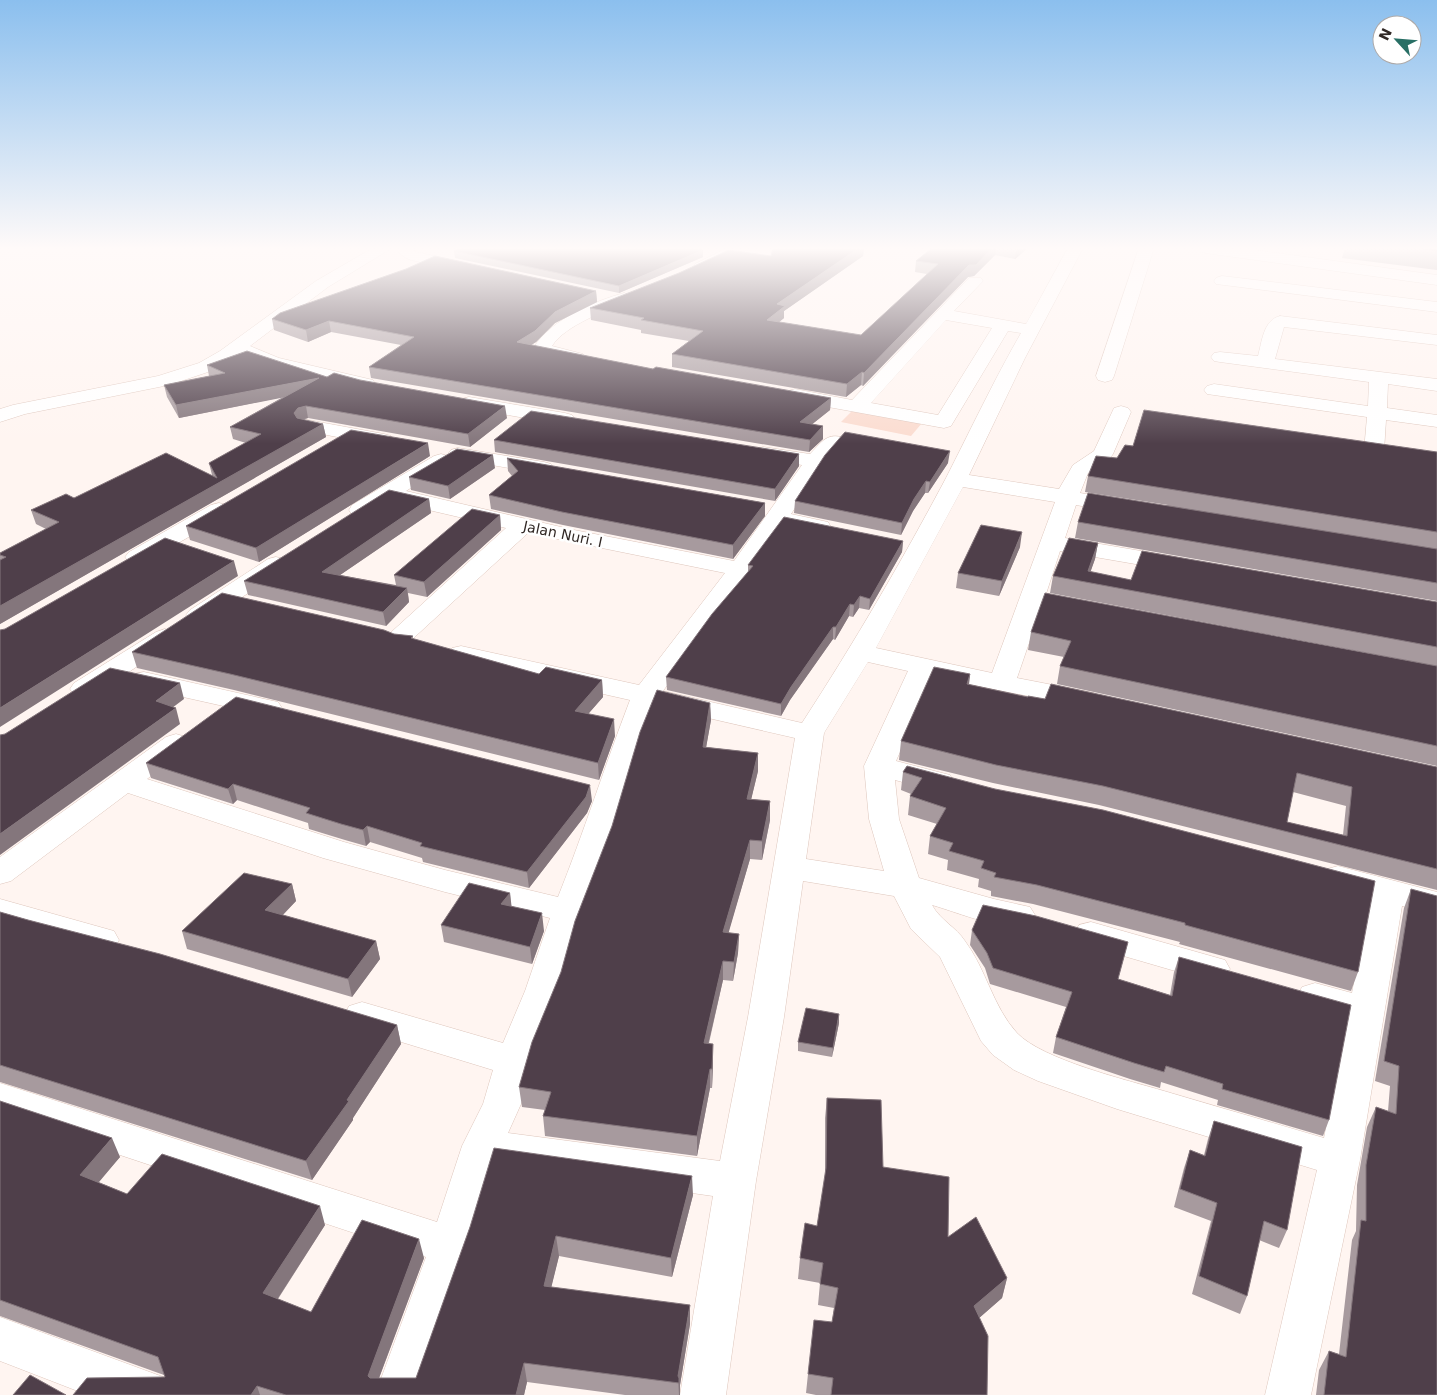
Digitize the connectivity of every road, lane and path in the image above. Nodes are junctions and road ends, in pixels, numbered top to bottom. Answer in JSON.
{"nodes":[{"id":1,"x":283,"y":313,"type":"edge"},
{"id":2,"x":593,"y":313,"type":"edge"},
{"id":3,"x":1027,"y":313,"type":"edge"},
{"id":4,"x":1126,"y":313,"type":"edge"},
{"id":5,"x":942,"y":314,"type":"joint"},
{"id":6,"x":1017,"y":327,"type":"junction"},
{"id":7,"x":1437,"y":340,"type":"edge"},
{"id":8,"x":238,"y":347,"type":"junction"},
{"id":9,"x":1220,"y":357,"type":"dead end"},
{"id":10,"x":1364,"y":358,"type":"junction"},
{"id":11,"x":599,"y":361,"type":"edge"},
{"id":12,"x":1265,"y":363,"type":"junction"},
{"id":13,"x":1105,"y":376,"type":"dead end"},
{"id":14,"x":1437,"y":385,"type":"edge"},
{"id":15,"x":381,"y":387,"type":"edge"},
{"id":16,"x":1214,"y":390,"type":"dead end"},
{"id":17,"x":780,"y":392,"type":"edge"},
{"id":18,"x":453,"y":400,"type":"edge"},
{"id":19,"x":857,"y":406,"type":"junction"},
{"id":20,"x":1121,"y":412,"type":"dead end"},
{"id":21,"x":1377,"y":413,"type":"junction"},
{"id":22,"x":0,"y":416,"type":"edge"},
{"id":23,"x":1437,"y":421,"type":"edge"},
{"id":24,"x":582,"y":422,"type":"edge"},
{"id":25,"x":944,"y":422,"type":"junction"},
{"id":26,"x":308,"y":426,"type":"edge"},
{"id":27,"x":512,"y":426,"type":"junction"},
{"id":28,"x":980,"y":428,"type":"junction"},
{"id":29,"x":350,"y":434,"type":"junction"},
{"id":30,"x":834,"y":441,"type":"edge"},
{"id":31,"x":326,"y":448,"type":"edge"},
{"id":32,"x":746,"y":451,"type":"edge"},
{"id":33,"x":1374,"y":451,"type":"edge"},
{"id":34,"x":452,"y":454,"type":"junction"},
{"id":35,"x":475,"y":456,"type":"junction"},
{"id":36,"x":816,"y":462,"type":"junction"},
{"id":37,"x":560,"y":472,"type":"edge"},
{"id":38,"x":956,"y":479,"type":"junction"},
{"id":39,"x":387,"y":493,"type":"junction"},
{"id":40,"x":1066,"y":498,"type":"junction"},
{"id":41,"x":236,"y":500,"type":"edge"},
{"id":42,"x":1144,"y":510,"type":"edge"},
{"id":43,"x":774,"y":512,"type":"junction"},
{"id":44,"x":345,"y":520,"type":"edge"},
{"id":45,"x":523,"y":525,"type":"junction"},
{"id":46,"x":843,"y":531,"type":"edge"},
{"id":47,"x":165,"y":541,"type":"junction"},
{"id":48,"x":1052,"y":542,"type":"junction"},
{"id":49,"x":191,"y":550,"type":"edge"},
{"id":50,"x":295,"y":552,"type":"edge"},
{"id":51,"x":235,"y":564,"type":"dead end"},
{"id":52,"x":117,"y":568,"type":"edge"},
{"id":53,"x":1195,"y":568,"type":"edge"},
{"id":54,"x":740,"y":569,"type":"junction"},
{"id":55,"x":261,"y":573,"type":"junction"},
{"id":56,"x":224,"y":599,"type":"junction"},
{"id":57,"x":1033,"y":599,"type":"junction"},
{"id":58,"x":251,"y":605,"type":"edge"},
{"id":59,"x":1098,"y":612,"type":"edge"},
{"id":60,"x":370,"y":633,"type":"edge"},
{"id":61,"x":397,"y":640,"type":"junction"},
{"id":62,"x":861,"y":652,"type":"junction"},
{"id":63,"x":923,"y":668,"type":"junction"},
{"id":64,"x":111,"y":672,"type":"junction"},
{"id":65,"x":1002,"y":682,"type":"junction"},
{"id":66,"x":646,"y":695,"type":"junction"},
{"id":67,"x":234,"y":700,"type":"junction"},
{"id":68,"x":63,"y":702,"type":"edge"},
{"id":69,"x":1109,"y":705,"type":"edge"},
{"id":70,"x":291,"y":714,"type":"edge"},
{"id":71,"x":810,"y":733,"type":"junction"},
{"id":72,"x":879,"y":766,"type":"junction"},
{"id":73,"x":124,"y":782,"type":"junction"},
{"id":74,"x":964,"y":788,"type":"edge"},
{"id":75,"x":788,"y":867,"type":"junction"},
{"id":76,"x":1312,"y":870,"type":"edge"},
{"id":77,"x":0,"y":873,"type":"edge"},
{"id":78,"x":905,"y":886,"type":"junction"},
{"id":79,"x":1388,"y":891,"type":"junction"},
{"id":80,"x":1437,"y":904,"type":"edge"},
{"id":81,"x":0,"y":911,"type":"edge"},
{"id":82,"x":569,"y":911,"type":"junction"},
{"id":83,"x":130,"y":948,"type":"edge"},
{"id":84,"x":1244,"y":978,"type":"edge"},
{"id":85,"x":1281,"y":988,"type":"edge"},
{"id":86,"x":330,"y":1006,"type":"edge"},
{"id":87,"x":1366,"y":1012,"type":"junction"},
{"id":88,"x":514,"y":1061,"type":"junction"},
{"id":89,"x":0,"y":1099,"type":"edge"},
{"id":90,"x":482,"y":1146,"type":"junction"},
{"id":91,"x":1340,"y":1160,"type":"junction"},
{"id":92,"x":736,"y":1181,"type":"junction"},
{"id":93,"x":451,"y":1246,"type":"junction"},
{"id":94,"x":0,"y":1339,"type":"edge"},
{"id":95,"x":149,"y":1395,"type":"edge"},
{"id":96,"x":398,"y":1395,"type":"edge"},
{"id":97,"x":703,"y":1395,"type":"edge"},
{"id":98,"x":1288,"y":1395,"type":"edge"}],
"edges":[{"from":1,"to":8,"type":"street"},
{"from":2,"to":11,"type":"street"},
{"from":3,"to":6,"type":"street"},
{"from":4,"to":13,"type":"street"},
{"from":5,"to":6,"type":"street"},
{"from":5,"to":19,"type":"street"},
{"from":6,"to":25,"type":"street"},
{"from":6,"to":28,"type":"street"},
{"from":7,"to":10,"type":"street"},
{"from":8,"to":15,"type":"street"},
{"from":8,"to":22,"type":"street"},
{"from":9,"to":12,"type":"street"},
{"from":10,"to":12,"type":"street"},
{"from":10,"to":12,"type":"street"},
{"from":10,"to":14,"type":"street"},
{"from":10,"to":21,"type":"street"},
{"from":16,"to":21,"type":"street"},
{"from":17,"to":19,"type":"street"},
{"from":18,"to":27,"type":"street"},
{"from":19,"to":25,"type":"street"},
{"from":20,"to":40,"type":"street"},
{"from":21,"to":23,"type":"street"},
{"from":21,"to":33,"type":"street"},
{"from":24,"to":27,"type":"street"},
{"from":25,"to":28,"type":"street"},
{"from":26,"to":29,"type":"street"},
{"from":27,"to":35,"type":"street"},
{"from":28,"to":38,"type":"street"},
{"from":29,"to":31,"type":"street"},
{"from":29,"to":34,"type":"street"},
{"from":30,"to":36,"type":"street"},
{"from":32,"to":36,"type":"street"},
{"from":34,"to":35,"type":"street"},
{"from":34,"to":39,"type":"street"},
{"from":35,"to":37,"type":"street"},
{"from":36,"to":43,"type":"street"},
{"from":38,"to":40,"type":"street"},
{"from":38,"to":62,"type":"street"},
{"from":39,"to":44,"type":"street"},
{"from":39,"to":45,"type":"street","name":"Jalan Nuri. I"},
{"from":40,"to":42,"type":"street"},
{"from":40,"to":48,"type":"street"},
{"from":41,"to":47,"type":"street"},
{"from":43,"to":46,"type":"street"},
{"from":43,"to":54,"type":"street"},
{"from":45,"to":54,"type":"street","name":"Jalan Nuri. I"},
{"from":45,"to":61,"type":"street"},
{"from":47,"to":49,"type":"street"},
{"from":47,"to":52,"type":"street"},
{"from":48,"to":53,"type":"street"},
{"from":48,"to":57,"type":"street"},
{"from":50,"to":55,"type":"street"},
{"from":51,"to":55,"type":"street"},
{"from":54,"to":66,"type":"street"},
{"from":55,"to":56,"type":"street"},
{"from":56,"to":58,"type":"street"},
{"from":56,"to":64,"type":"street"},
{"from":57,"to":59,"type":"street"},
{"from":57,"to":65,"type":"street"},
{"from":60,"to":61,"type":"street"},
{"from":61,"to":66,"type":"street"},
{"from":62,"to":63,"type":"street"},
{"from":62,"to":71,"type":"street"},
{"from":63,"to":65,"type":"street"},
{"from":63,"to":72,"type":"street"},
{"from":64,"to":67,"type":"street"},
{"from":64,"to":68,"type":"street"},
{"from":65,"to":69,"type":"street"},
{"from":66,"to":71,"type":"street"},
{"from":66,"to":82,"type":"street"},
{"from":67,"to":70,"type":"street"},
{"from":67,"to":73,"type":"street"},
{"from":71,"to":75,"type":"street"},
{"from":72,"to":74,"type":"street"},
{"from":72,"to":78,"type":"street"},
{"from":73,"to":77,"type":"street"},
{"from":73,"to":82,"type":"street"},
{"from":75,"to":78,"type":"street"},
{"from":75,"to":92,"type":"street"},
{"from":76,"to":79,"type":"street"},
{"from":78,"to":84,"type":"street"},
{"from":78,"to":91,"type":"street"},
{"from":79,"to":80,"type":"street"},
{"from":79,"to":87,"type":"street"},
{"from":81,"to":83,"type":"street"},
{"from":82,"to":88,"type":"street"},
{"from":85,"to":87,"type":"street"},
{"from":86,"to":88,"type":"street"},
{"from":87,"to":91,"type":"street"},
{"from":88,"to":90,"type":"street"},
{"from":89,"to":93,"type":"street"},
{"from":90,"to":92,"type":"street"},
{"from":90,"to":93,"type":"street"},
{"from":91,"to":98,"type":"street"},
{"from":92,"to":97,"type":"street"},
{"from":93,"to":96,"type":"street"},
{"from":94,"to":95,"type":"street"}]}
